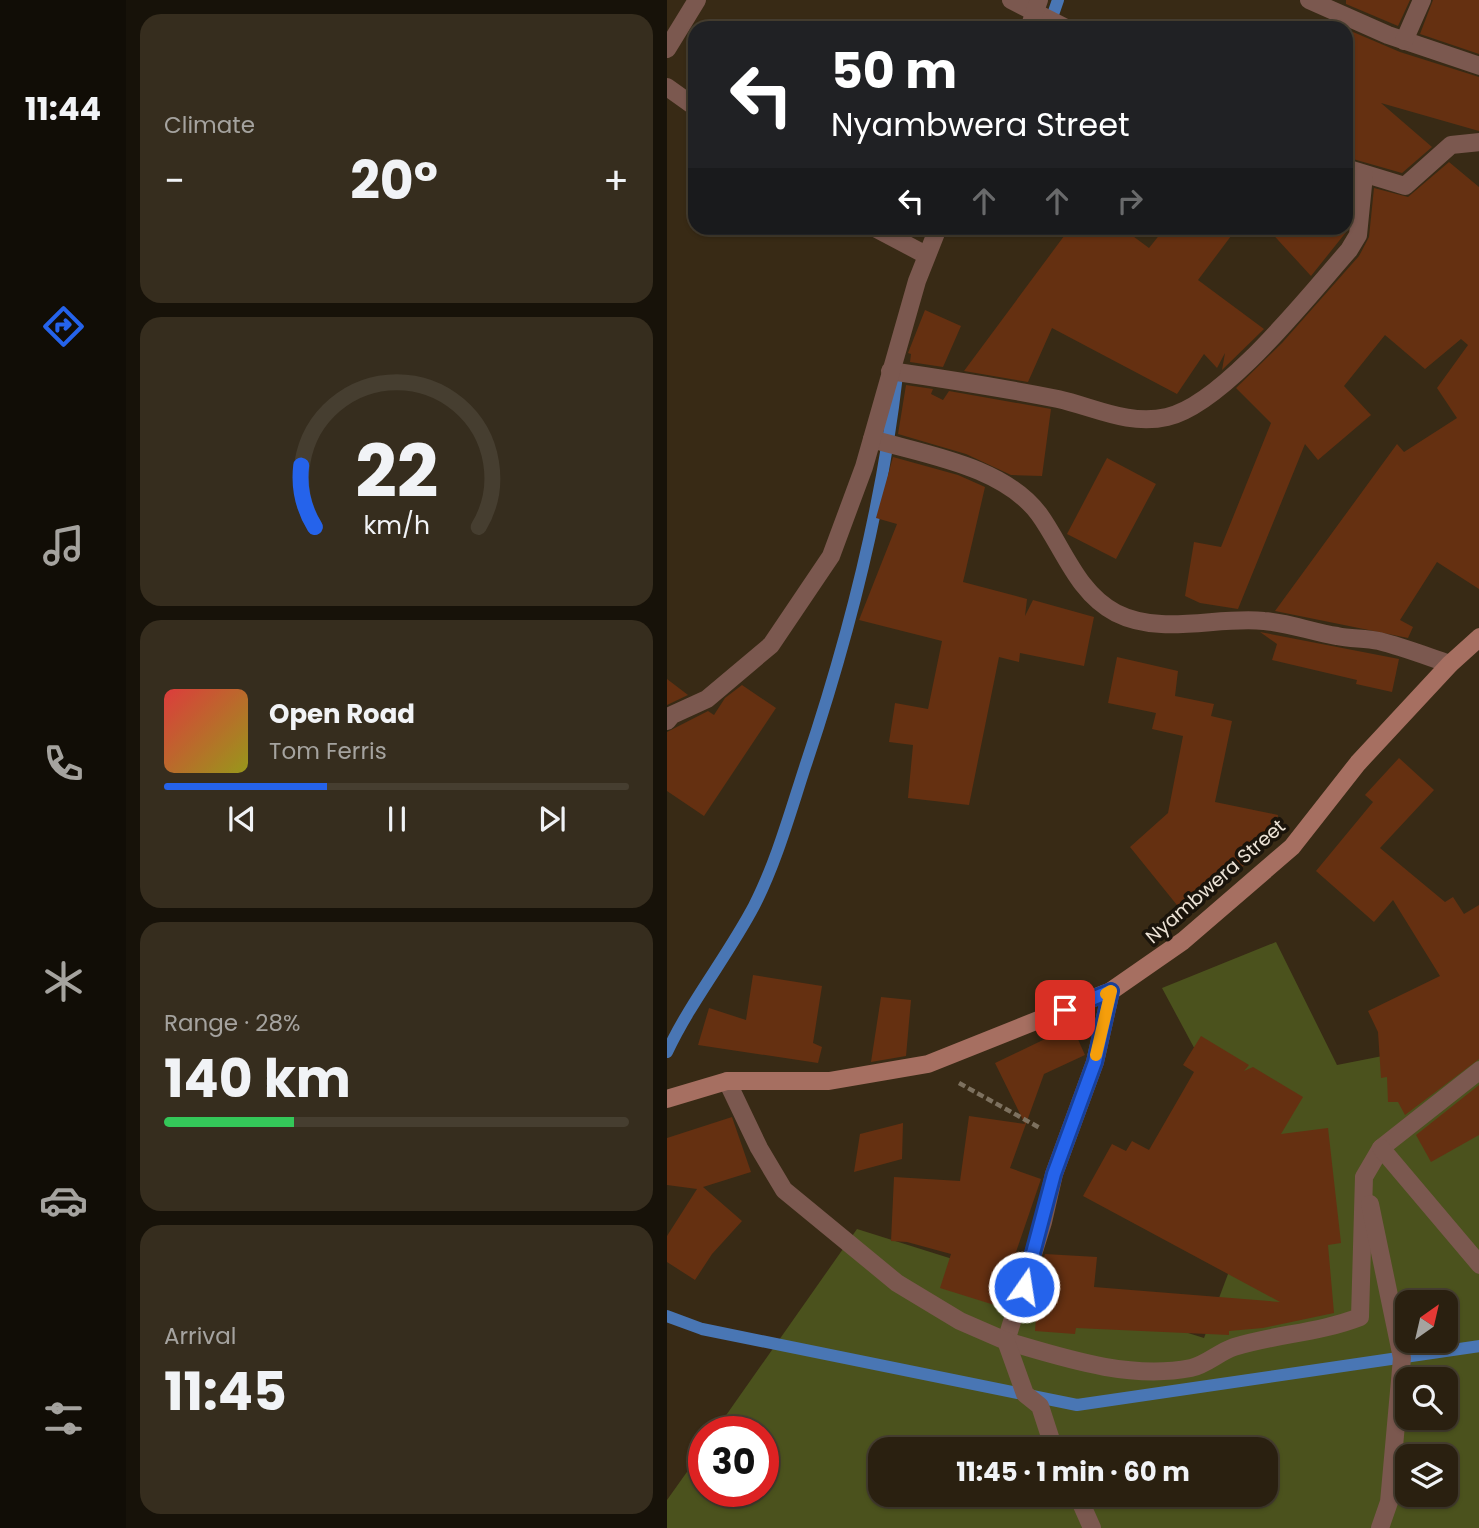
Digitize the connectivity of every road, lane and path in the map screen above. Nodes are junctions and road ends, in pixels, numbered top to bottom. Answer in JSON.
{"nodes":[{"id":1,"x":697,"y":0,"type":"edge"},
{"id":2,"x":1011,"y":0,"type":"edge"},
{"id":3,"x":1309,"y":0,"type":"edge"},
{"id":4,"x":1422,"y":0,"type":"edge"},
{"id":5,"x":1035,"y":14,"type":"edge"},
{"id":6,"x":1404,"y":41,"type":"junction"},
{"id":7,"x":667,"y":49,"type":"edge"},
{"id":8,"x":1479,"y":66,"type":"edge"},
{"id":9,"x":667,"y":87,"type":"edge"},
{"id":10,"x":688,"y":102,"type":"edge"},
{"id":11,"x":1479,"y":142,"type":"edge"},
{"id":12,"x":1353,"y":171,"type":"edge"},
{"id":13,"x":1363,"y":176,"type":"junction"},
{"id":14,"x":888,"y":235,"type":"edge"},
{"id":15,"x":935,"y":235,"type":"edge"},
{"id":16,"x":926,"y":255,"type":"junction"},
{"id":17,"x":890,"y":371,"type":"junction"},
{"id":18,"x":872,"y":439,"type":"junction"},
{"id":19,"x":1479,"y":637,"type":"edge"},
{"id":20,"x":1450,"y":664,"type":"junction"},
{"id":21,"x":667,"y":721,"type":"edge"},
{"id":22,"x":1111,"y":991,"type":"junction"},
{"id":23,"x":928,"y":1064,"type":"junction"},
{"id":24,"x":1479,"y":1070,"type":"edge"},
{"id":25,"x":728,"y":1081,"type":"junction"},
{"id":26,"x":668,"y":1097,"type":"edge"},
{"id":27,"x":1065,"y":1142,"type":"junction"},
{"id":28,"x":1381,"y":1148,"type":"junction"},
{"id":29,"x":1364,"y":1177,"type":"junction"},
{"id":30,"x":1479,"y":1265,"type":"edge"},
{"id":31,"x":1006,"y":1341,"type":"junction"},
{"id":32,"x":1050,"y":1437,"type":"edge"},
{"id":33,"x":1083,"y":1507,"type":"edge"},
{"id":34,"x":1092,"y":1528,"type":"edge"},
{"id":35,"x":1380,"y":1528,"type":"edge"}],
"edges":[{"from":1,"to":7,"type":"street"},
{"from":2,"to":5,"type":"street"},
{"from":3,"to":6,"type":"street"},
{"from":4,"to":6,"type":"street"},
{"from":6,"to":8,"type":"street"},
{"from":9,"to":10,"type":"street"},
{"from":11,"to":13,"type":"street"},
{"from":12,"to":13,"type":"street"},
{"from":13,"to":17,"type":"street"},
{"from":14,"to":16,"type":"street"},
{"from":15,"to":16,"type":"street"},
{"from":16,"to":17,"type":"street"},
{"from":17,"to":18,"type":"street"},
{"from":18,"to":20,"type":"street"},
{"from":18,"to":21,"type":"street"},
{"from":19,"to":20,"type":"street","name":"Nyambwera Street"},
{"from":20,"to":22,"type":"street","name":"Nyambwera Street"},
{"from":22,"to":23,"type":"street","name":"Nyambwera Street"},
{"from":22,"to":27,"type":"street"},
{"from":23,"to":25,"type":"street","name":"Nyambwera Street"},
{"from":23,"to":27,"type":"path"},
{"from":24,"to":28,"type":"street"},
{"from":25,"to":26,"type":"street","name":"Nyambwera Street"},
{"from":25,"to":31,"type":"street"},
{"from":27,"to":31,"type":"street"},
{"from":28,"to":29,"type":"street"},
{"from":28,"to":30,"type":"street"},
{"from":29,"to":31,"type":"street"},
{"from":29,"to":35,"type":"street"},
{"from":31,"to":32,"type":"street"},
{"from":33,"to":34,"type":"street"}]}
